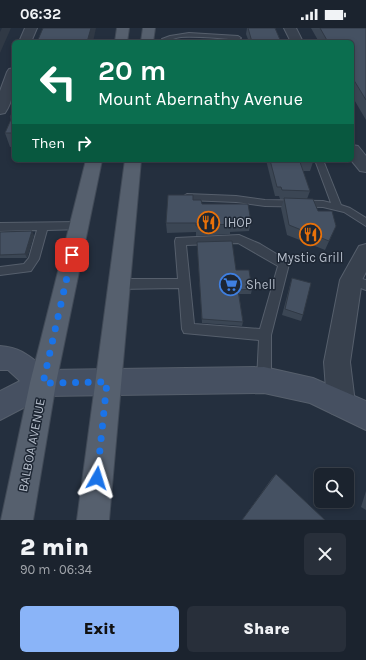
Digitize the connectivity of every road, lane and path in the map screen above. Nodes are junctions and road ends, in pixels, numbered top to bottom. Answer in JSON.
{"nodes":[{"id":1,"x":31,"y":28,"type":"edge"},
{"id":2,"x":124,"y":28,"type":"edge"},
{"id":3,"x":149,"y":28,"type":"edge"},
{"id":4,"x":290,"y":28,"type":"edge"},
{"id":5,"x":238,"y":38,"type":"dead end"},
{"id":6,"x":26,"y":40,"type":"edge"},
{"id":7,"x":121,"y":40,"type":"edge"},
{"id":8,"x":147,"y":40,"type":"edge"},
{"id":9,"x":164,"y":40,"type":"edge"},
{"id":10,"x":296,"y":40,"type":"edge"},
{"id":11,"x":12,"y":77,"type":"edge"},
{"id":12,"x":0,"y":110,"type":"edge"},
{"id":13,"x":354,"y":152,"type":"edge"},
{"id":14,"x":94,"y":162,"type":"edge"},
{"id":15,"x":133,"y":162,"type":"edge"},
{"id":16,"x":320,"y":162,"type":"edge"},
{"id":17,"x":366,"y":167,"type":"edge"},
{"id":18,"x":187,"y":197,"type":"edge"},
{"id":19,"x":337,"y":208,"type":"junction"},
{"id":20,"x":366,"y":223,"type":"edge"},
{"id":21,"x":79,"y":226,"type":"junction"},
{"id":22,"x":0,"y":227,"type":"edge"},
{"id":23,"x":43,"y":227,"type":"junction"},
{"id":24,"x":366,"y":252,"type":"edge"},
{"id":25,"x":0,"y":271,"type":"edge"},
{"id":26,"x":358,"y":282,"type":"edge"},
{"id":27,"x":184,"y":283,"type":"junction"},
{"id":28,"x":119,"y":284,"type":"junction"},
{"id":29,"x":265,"y":335,"type":"junction"},
{"id":30,"x":0,"y":358,"type":"edge"},
{"id":31,"x":264,"y":380,"type":"junction"},
{"id":32,"x":107,"y":382,"type":"junction"},
{"id":33,"x":43,"y":383,"type":"junction"},
{"id":34,"x":341,"y":403,"type":"junction"},
{"id":35,"x":0,"y":406,"type":"edge"},
{"id":36,"x":366,"y":416,"type":"edge"},
{"id":37,"x":17,"y":520,"type":"edge"},
{"id":38,"x":93,"y":520,"type":"edge"}],
"edges":[{"from":1,"to":6,"type":"street"},
{"from":2,"to":7,"type":"main road"},
{"from":3,"to":8,"type":"main road"},
{"from":4,"to":10,"type":"street"},
{"from":5,"to":9,"type":"lane"},
{"from":11,"to":12,"type":"street"},
{"from":13,"to":17,"type":"street"},
{"from":14,"to":21,"type":"main road","name":"BALBOA AVENUE"},
{"from":15,"to":28,"type":"main road"},
{"from":16,"to":19,"type":"lane"},
{"from":18,"to":19,"type":"lane"},
{"from":19,"to":20,"type":"lane"},
{"from":21,"to":23,"type":"lane"},
{"from":21,"to":33,"type":"main road","name":"BALBOA AVENUE"},
{"from":22,"to":23,"type":"lane"},
{"from":23,"to":25,"type":"lane"},
{"from":24,"to":26,"type":"street"},
{"from":26,"to":34,"type":"street"},
{"from":27,"to":28,"type":"lane"},
{"from":27,"to":29,"type":"lane"},
{"from":27,"to":29,"type":"lane"},
{"from":28,"to":32,"type":"main road"},
{"from":29,"to":31,"type":"lane"},
{"from":30,"to":33,"type":"main road"},
{"from":31,"to":32,"type":"main road"},
{"from":31,"to":34,"type":"main road"},
{"from":32,"to":33,"type":"main road"},
{"from":32,"to":38,"type":"main road"},
{"from":33,"to":35,"type":"main road"},
{"from":33,"to":37,"type":"main road","name":"BALBOA AVENUE"},
{"from":34,"to":36,"type":"main road"}]}
